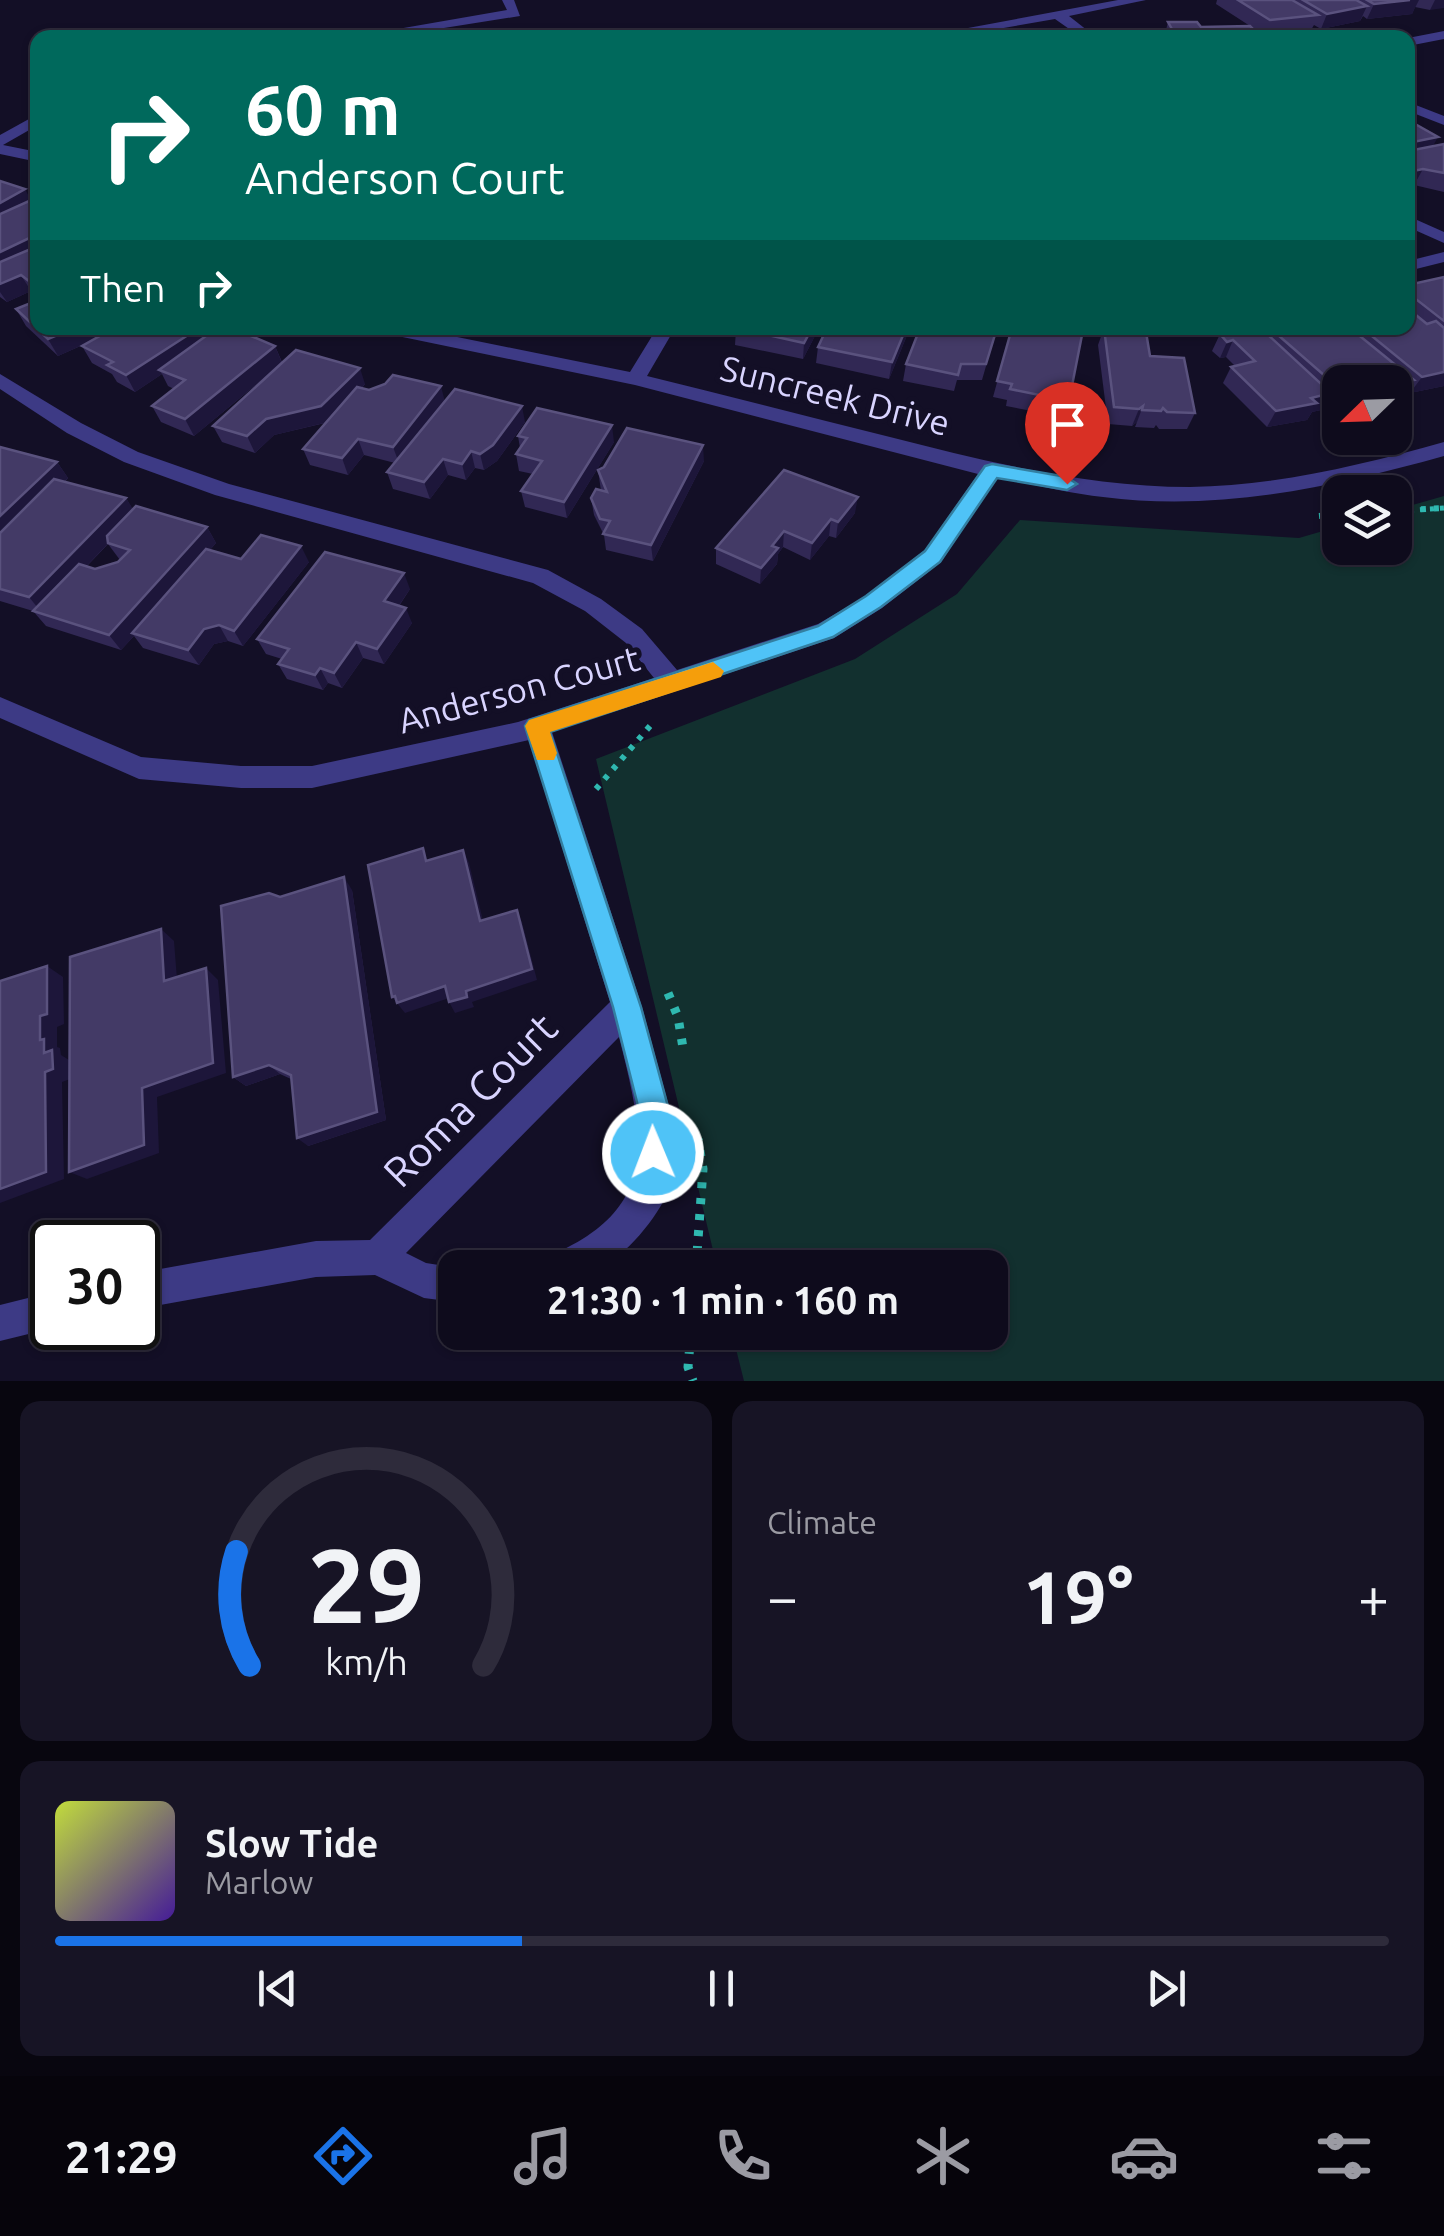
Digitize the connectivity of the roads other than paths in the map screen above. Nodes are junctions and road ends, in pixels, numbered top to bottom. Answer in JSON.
{"nodes":[{"id":1,"x":1140,"y":0,"type":"edge"},
{"id":2,"x":512,"y":6,"type":"edge"},
{"id":3,"x":1057,"y":14,"type":"junction"},
{"id":4,"x":440,"y":24,"type":"junction"},
{"id":5,"x":402,"y":30,"type":"edge"},
{"id":6,"x":444,"y":30,"type":"edge"},
{"id":7,"x":966,"y":30,"type":"edge"},
{"id":8,"x":1080,"y":30,"type":"edge"},
{"id":9,"x":1444,"y":35,"type":"edge"},
{"id":10,"x":1415,"y":41,"type":"edge"},
{"id":11,"x":1415,"y":109,"type":"edge"},
{"id":12,"x":1444,"y":121,"type":"edge"},
{"id":13,"x":30,"y":123,"type":"edge"},
{"id":14,"x":0,"y":141,"type":"edge"},
{"id":15,"x":0,"y":149,"type":"edge"},
{"id":16,"x":30,"y":155,"type":"edge"},
{"id":17,"x":1415,"y":224,"type":"edge"},
{"id":18,"x":1444,"y":238,"type":"edge"},
{"id":19,"x":1444,"y":257,"type":"edge"},
{"id":20,"x":1415,"y":264,"type":"edge"},
{"id":21,"x":423,"y":335,"type":"edge"},
{"id":22,"x":662,"y":335,"type":"edge"},
{"id":23,"x":635,"y":378,"type":"junction"},
{"id":24,"x":0,"y":380,"type":"edge"},
{"id":25,"x":1444,"y":449,"type":"edge"},
{"id":26,"x":992,"y":470,"type":"junction"},
{"id":27,"x":674,"y":684,"type":"junction"},
{"id":28,"x":0,"y":707,"type":"edge"},
{"id":29,"x":537,"y":726,"type":"junction"},
{"id":30,"x":627,"y":1007,"type":"junction"},
{"id":31,"x":593,"y":1250,"type":"edge"},
{"id":32,"x":377,"y":1257,"type":"junction"},
{"id":33,"x":438,"y":1282,"type":"edge"},
{"id":34,"x":160,"y":1287,"type":"edge"},
{"id":35,"x":30,"y":1316,"type":"edge"},
{"id":36,"x":0,"y":1323,"type":"edge"}],
"edges":[{"from":1,"to":3,"type":"street"},
{"from":2,"to":4,"type":"street"},
{"from":3,"to":7,"type":"street"},
{"from":3,"to":8,"type":"street"},
{"from":4,"to":5,"type":"street"},
{"from":4,"to":6,"type":"street"},
{"from":9,"to":10,"type":"street"},
{"from":11,"to":12,"type":"street"},
{"from":13,"to":14,"type":"street"},
{"from":15,"to":16,"type":"street"},
{"from":17,"to":18,"type":"street"},
{"from":19,"to":20,"type":"street"},
{"from":21,"to":23,"type":"street","name":"Suncreek Drive"},
{"from":22,"to":23,"type":"street"},
{"from":23,"to":26,"type":"street","name":"Suncreek Drive"},
{"from":24,"to":27,"type":"street"},
{"from":25,"to":26,"type":"street","name":"Suncreek Drive"},
{"from":26,"to":27,"type":"street","name":"Anderson Court"},
{"from":27,"to":29,"type":"street","name":"Anderson Court"},
{"from":28,"to":29,"type":"street","name":"Anderson Court"},
{"from":29,"to":30,"type":"street"},
{"from":30,"to":31,"type":"street"},
{"from":30,"to":32,"type":"street","name":"Roma Court"},
{"from":32,"to":33,"type":"street"},
{"from":32,"to":34,"type":"street"},
{"from":35,"to":36,"type":"street"}]}
